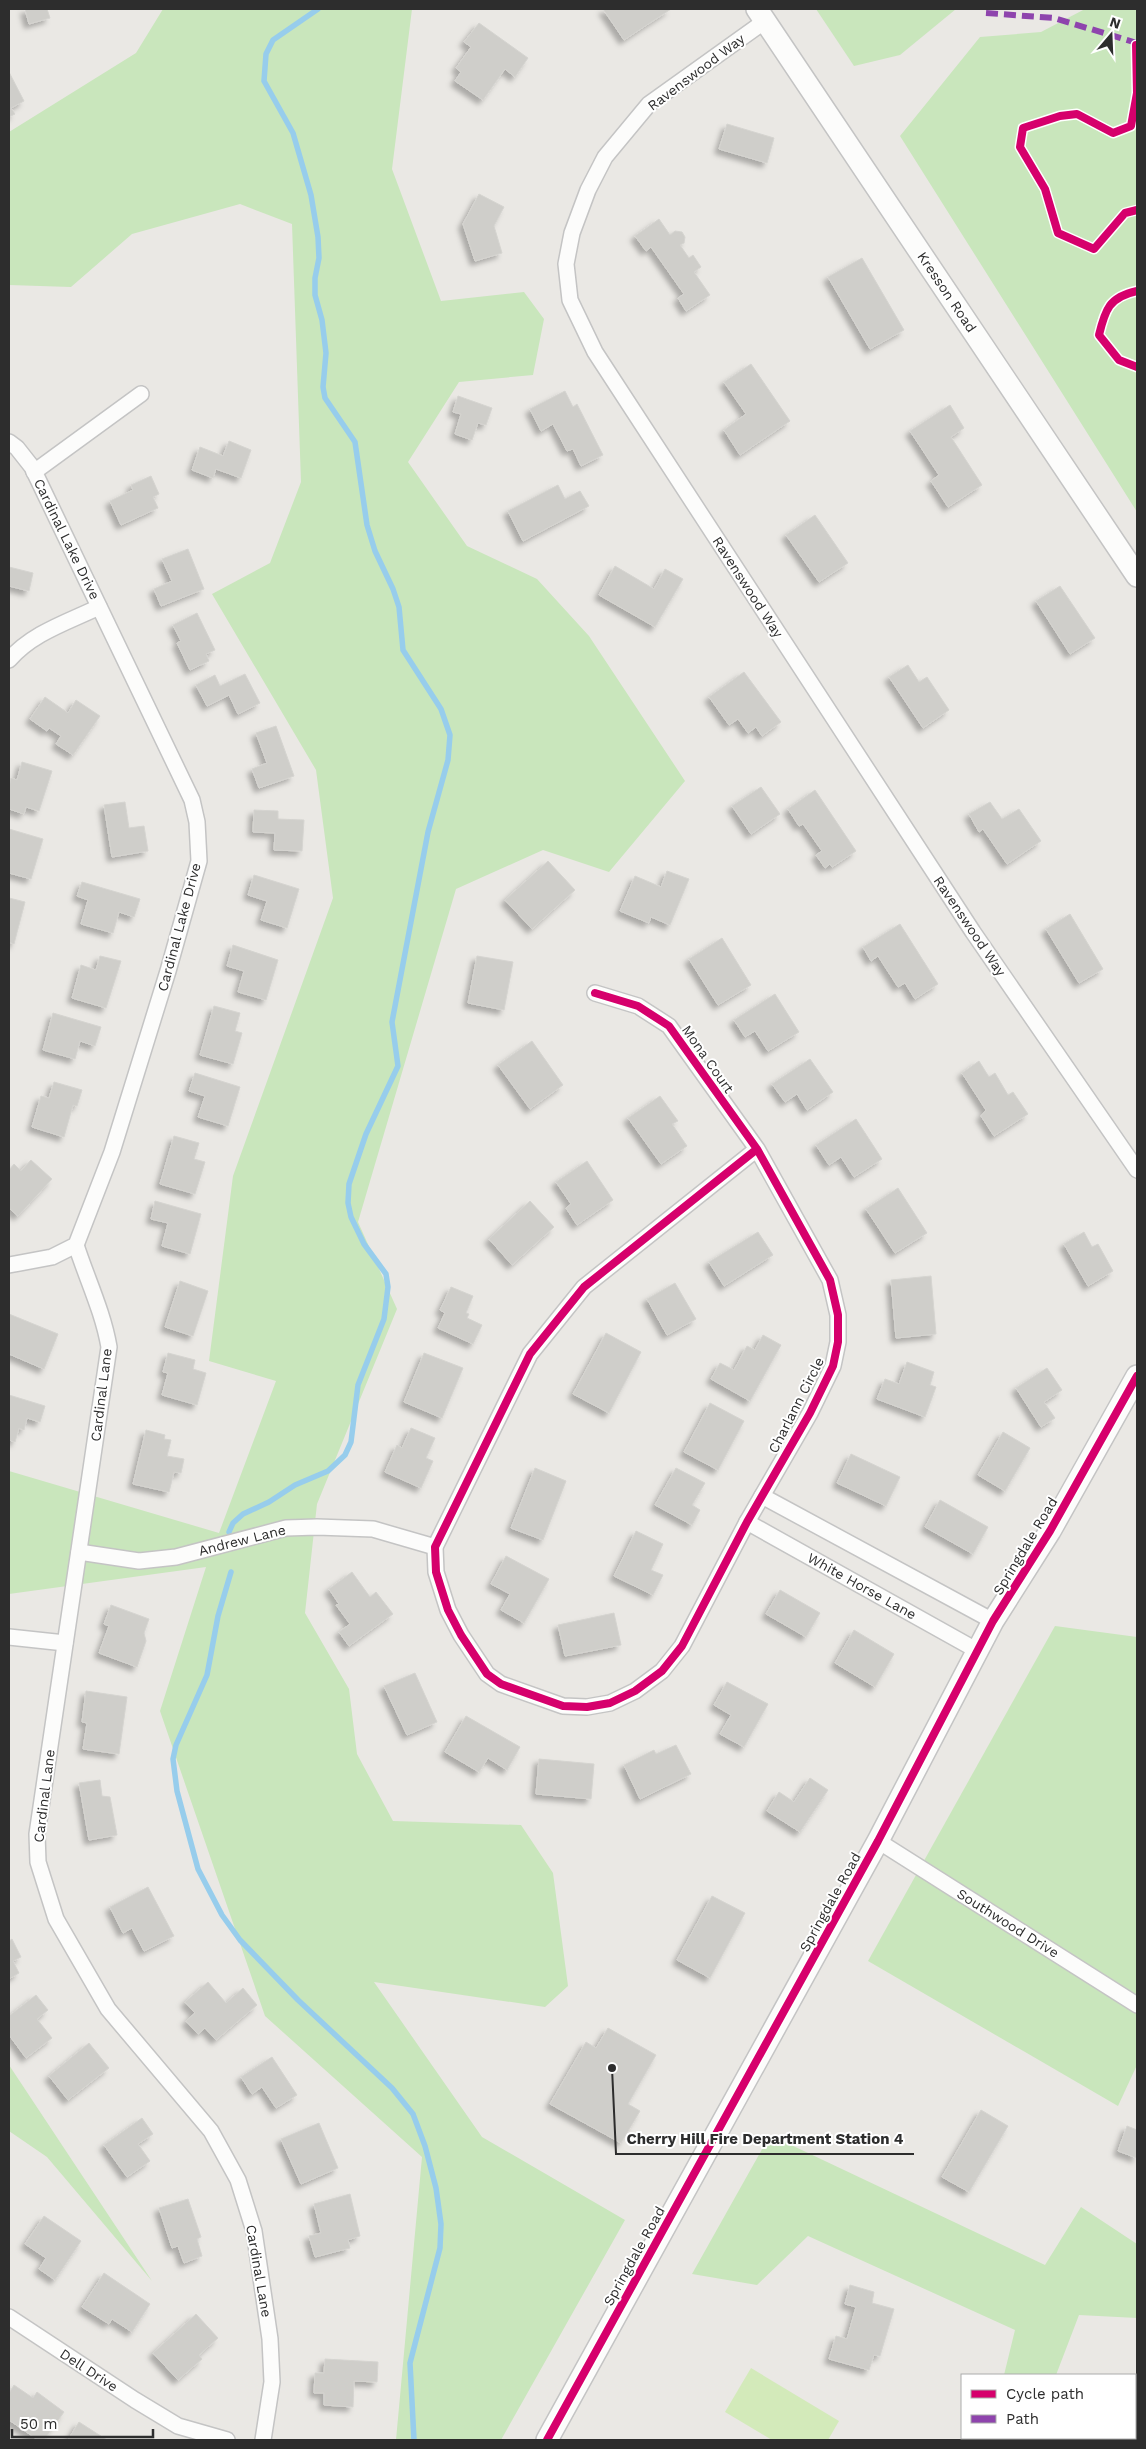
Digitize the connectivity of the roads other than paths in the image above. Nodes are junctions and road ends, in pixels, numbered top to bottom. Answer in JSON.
{"nodes":[{"id":1,"x":761,"y":15,"type":"edge"},
{"id":2,"x":141,"y":394,"type":"dead end"},
{"id":3,"x":9,"y":442,"type":"edge"},
{"id":4,"x":34,"y":472,"type":"junction"},
{"id":5,"x":1137,"y":576,"type":"edge"},
{"id":6,"x":99,"y":607,"type":"junction"},
{"id":7,"x":9,"y":660,"type":"edge"},
{"id":8,"x":595,"y":993,"type":"dead end"},
{"id":9,"x":757,"y":1149,"type":"junction"},
{"id":10,"x":1137,"y":1170,"type":"edge"},
{"id":11,"x":76,"y":1245,"type":"junction"},
{"id":12,"x":9,"y":1265,"type":"edge"},
{"id":13,"x":1137,"y":1376,"type":"edge"},
{"id":14,"x":762,"y":1496,"type":"junction"},
{"id":15,"x":747,"y":1522,"type":"junction"},
{"id":16,"x":434,"y":1547,"type":"junction"},
{"id":17,"x":78,"y":1552,"type":"junction"},
{"id":18,"x":994,"y":1621,"type":"junction"},
{"id":19,"x":9,"y":1637,"type":"edge"},
{"id":20,"x":65,"y":1643,"type":"junction"},
{"id":21,"x":978,"y":1651,"type":"junction"},
{"id":22,"x":878,"y":1841,"type":"junction"},
{"id":23,"x":1137,"y":2005,"type":"edge"},
{"id":24,"x":9,"y":2317,"type":"edge"},
{"id":25,"x":227,"y":2440,"type":"edge"},
{"id":26,"x":263,"y":2440,"type":"edge"},
{"id":27,"x":547,"y":2440,"type":"edge"}],
"edges":[{"from":1,"to":5,"type":"main road","name":"Kresson Road"},
{"from":1,"to":10,"type":"street","name":"Ravenswood Way"},
{"from":2,"to":4,"type":"street"},
{"from":3,"to":4,"type":"street","name":"Cardinal Lake Drive"},
{"from":4,"to":6,"type":"street","name":"Cardinal Lake Drive"},
{"from":6,"to":7,"type":"street"},
{"from":6,"to":11,"type":"street","name":"Cardinal Lake Drive"},
{"from":8,"to":9,"type":"street","name":"Mona Court"},
{"from":9,"to":14,"type":"street","name":"Charlann Circle"},
{"from":9,"to":16,"type":"street"},
{"from":11,"to":12,"type":"street"},
{"from":11,"to":17,"type":"street","name":"Cardinal Lane"},
{"from":13,"to":18,"type":"main road","name":"Springdale Road"},
{"from":14,"to":15,"type":"street","name":"Charlann Circle"},
{"from":14,"to":18,"type":"street"},
{"from":15,"to":16,"type":"street","name":"Charlann Circle"},
{"from":15,"to":21,"type":"street","name":"White Horse Lane"},
{"from":16,"to":17,"type":"street","name":"Andrew Lane"},
{"from":17,"to":20,"type":"street","name":"Cardinal Lane"},
{"from":18,"to":21,"type":"main road","name":"Springdale Road"},
{"from":19,"to":20,"type":"street"},
{"from":20,"to":26,"type":"street","name":"Cardinal Lane"},
{"from":21,"to":22,"type":"main road","name":"Springdale Road"},
{"from":22,"to":23,"type":"street","name":"Southwood Drive"},
{"from":22,"to":27,"type":"main road","name":"Springdale Road"},
{"from":24,"to":25,"type":"street","name":"Dell Drive"}]}
